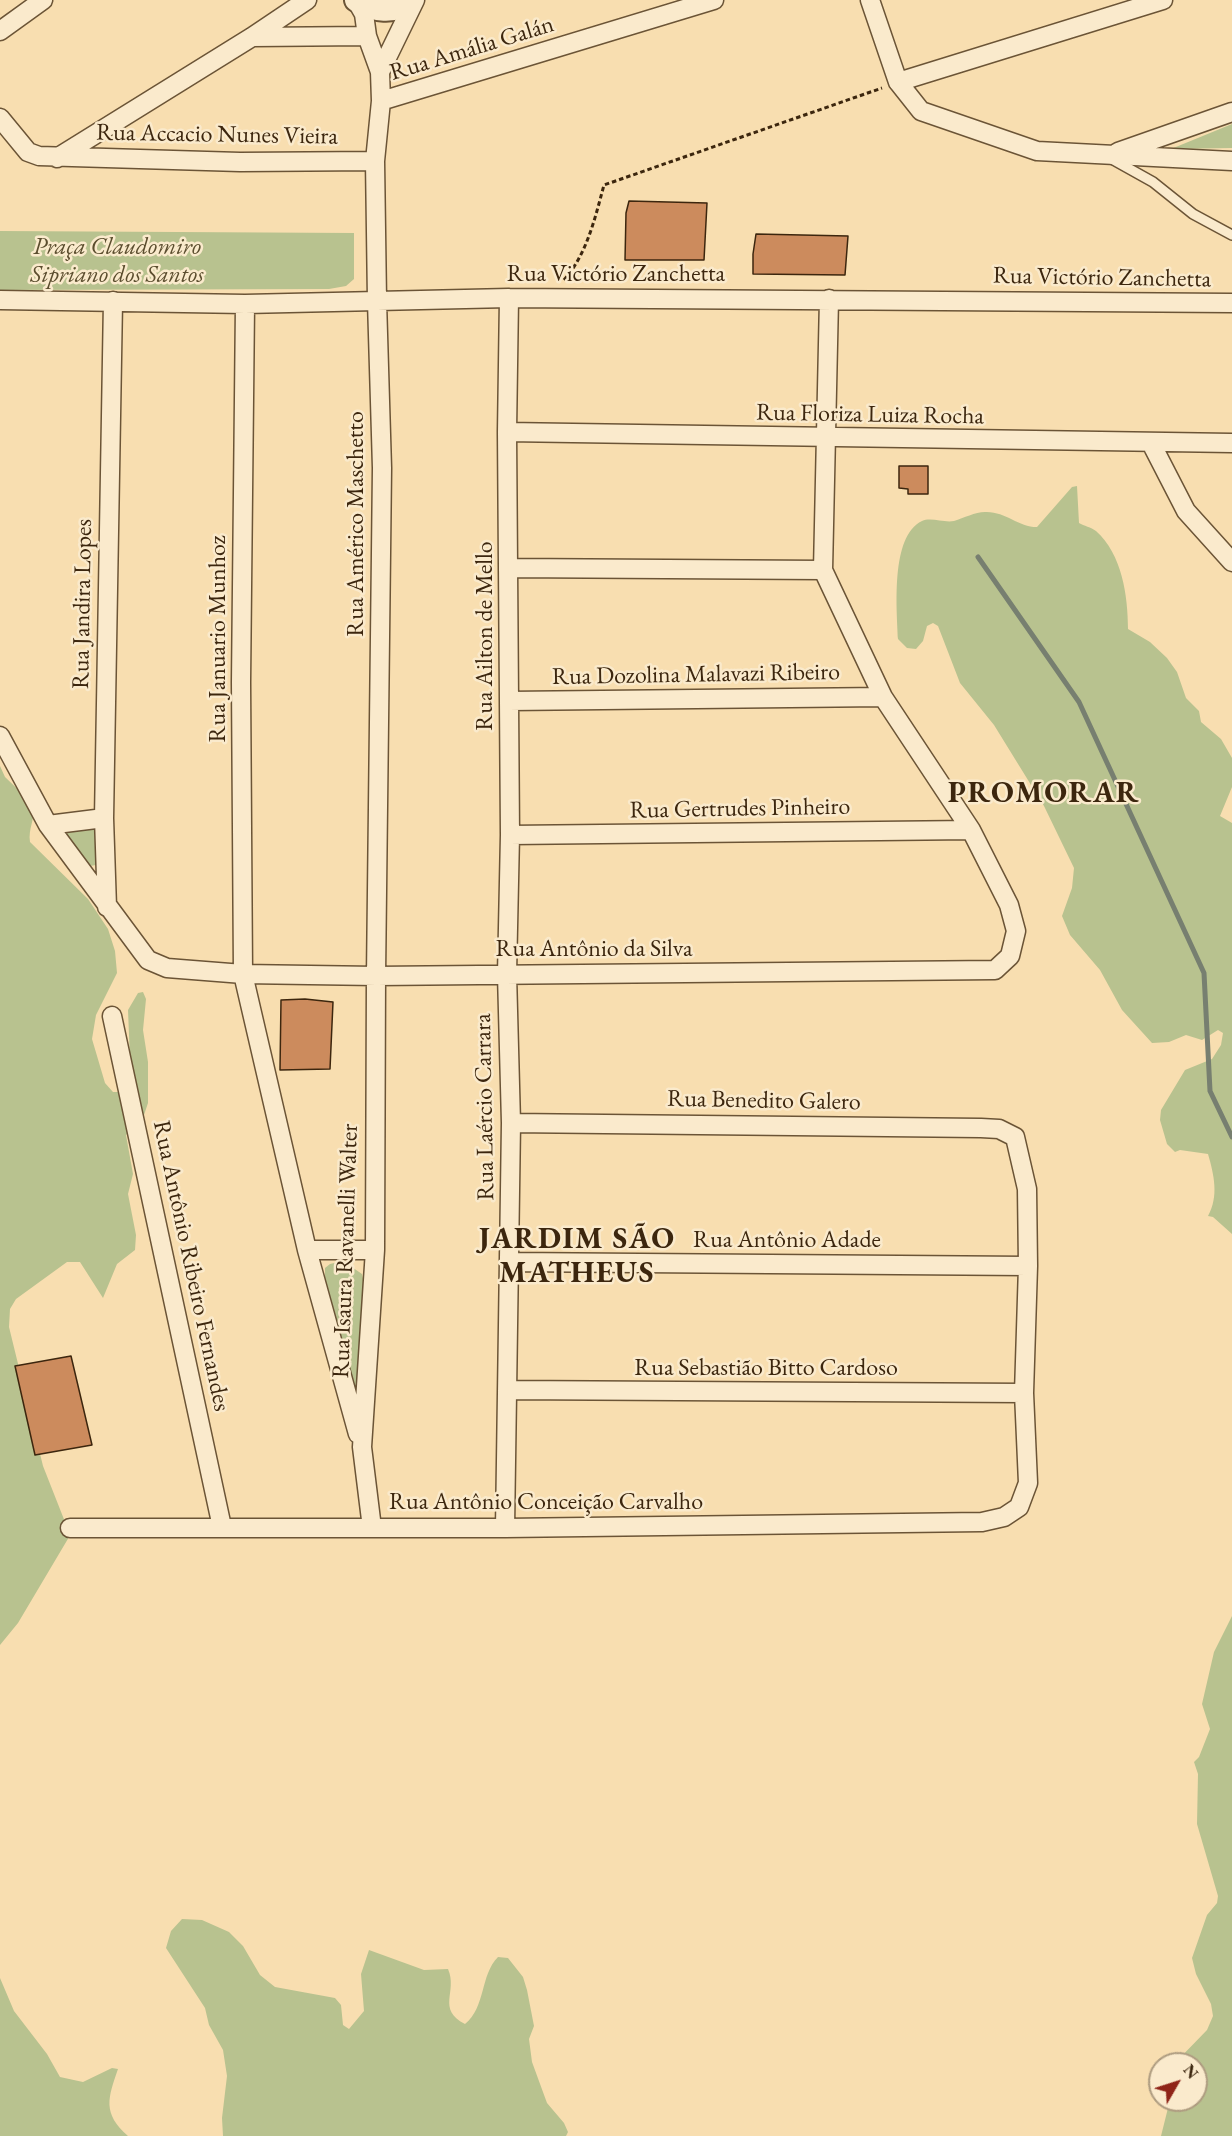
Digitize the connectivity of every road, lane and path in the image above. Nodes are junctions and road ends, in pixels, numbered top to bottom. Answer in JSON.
{"nodes":[{"id":1,"x":43,"y":0,"type":"edge"},
{"id":2,"x":307,"y":0,"type":"edge"},
{"id":3,"x":356,"y":0,"type":"edge"},
{"id":4,"x":413,"y":0,"type":"edge"},
{"id":5,"x":714,"y":0,"type":"edge"},
{"id":6,"x":870,"y":0,"type":"edge"},
{"id":7,"x":1163,"y":0,"type":"edge"},
{"id":8,"x":0,"y":32,"type":"edge"},
{"id":9,"x":367,"y":36,"type":"junction"},
{"id":10,"x":252,"y":37,"type":"junction"},
{"id":11,"x":380,"y":72,"type":"junction"},
{"id":12,"x":898,"y":82,"type":"junction"},
{"id":13,"x":381,"y":101,"type":"junction"},
{"id":14,"x":1232,"y":112,"type":"edge"},
{"id":15,"x":0,"y":118,"type":"edge"},
{"id":16,"x":1105,"y":156,"type":"junction"},
{"id":17,"x":57,"y":158,"type":"junction"},
{"id":18,"x":375,"y":160,"type":"junction"},
{"id":19,"x":1232,"y":161,"type":"edge"},
{"id":20,"x":1232,"y":235,"type":"edge"},
{"id":21,"x":509,"y":298,"type":"junction"},
{"id":22,"x":549,"y":298,"type":"junction"},
{"id":23,"x":829,"y":299,"type":"junction"},
{"id":24,"x":0,"y":300,"type":"edge"},
{"id":25,"x":112,"y":301,"type":"junction"},
{"id":26,"x":376,"y":301,"type":"junction"},
{"id":27,"x":1232,"y":303,"type":"edge"},
{"id":28,"x":244,"y":304,"type":"junction"},
{"id":29,"x":507,"y":432,"type":"junction"},
{"id":30,"x":827,"y":438,"type":"junction"},
{"id":31,"x":1150,"y":443,"type":"junction"},
{"id":32,"x":1232,"y":443,"type":"edge"},
{"id":33,"x":1232,"y":562,"type":"edge"},
{"id":34,"x":509,"y":568,"type":"junction"},
{"id":35,"x":823,"y":570,"type":"junction"},
{"id":36,"x":883,"y":697,"type":"junction"},
{"id":37,"x":509,"y":701,"type":"junction"},
{"id":38,"x":0,"y":736,"type":"edge"},
{"id":39,"x":104,"y":818,"type":"junction"},
{"id":40,"x":48,"y":825,"type":"junction"},
{"id":41,"x":971,"y":830,"type":"junction"},
{"id":42,"x":510,"y":835,"type":"junction"},
{"id":43,"x":107,"y":907,"type":"junction"},
{"id":44,"x":243,"y":974,"type":"junction"},
{"id":45,"x":507,"y":974,"type":"junction"},
{"id":46,"x":376,"y":976,"type":"junction"},
{"id":47,"x":112,"y":1016,"type":"dead end"},
{"id":48,"x":511,"y":1123,"type":"junction"},
{"id":49,"x":307,"y":1250,"type":"junction"},
{"id":50,"x":375,"y":1250,"type":"junction"},
{"id":51,"x":510,"y":1262,"type":"junction"},
{"id":52,"x":1028,"y":1266,"type":"junction"},
{"id":53,"x":507,"y":1390,"type":"junction"},
{"id":54,"x":1024,"y":1393,"type":"junction"},
{"id":55,"x":362,"y":1447,"type":"junction"},
{"id":56,"x":222,"y":1527,"type":"junction"},
{"id":57,"x":70,"y":1528,"type":"dead end"},
{"id":58,"x":372,"y":1528,"type":"junction"},
{"id":59,"x":505,"y":1528,"type":"junction"}],
"edges":[{"from":1,"to":8,"type":"street"},
{"from":2,"to":10,"type":"street"},
{"from":3,"to":4,"type":"street"},
{"from":3,"to":9,"type":"street","name":"Rua Américo Maschetto"},
{"from":4,"to":11,"type":"street","name":"Rua Américo Maschetto"},
{"from":5,"to":13,"type":"street","name":"Rua Amália Galán"},
{"from":6,"to":12,"type":"street"},
{"from":7,"to":12,"type":"street"},
{"from":9,"to":10,"type":"street"},
{"from":9,"to":11,"type":"street","name":"Rua Américo Maschetto"},
{"from":10,"to":17,"type":"street"},
{"from":11,"to":13,"type":"street","name":"Rua Américo Maschetto"},
{"from":12,"to":16,"type":"street"},
{"from":12,"to":22,"type":"path"},
{"from":13,"to":18,"type":"street","name":"Rua Américo Maschetto"},
{"from":14,"to":16,"type":"street"},
{"from":15,"to":17,"type":"street","name":"Rua Accacio Nunes Vieira"},
{"from":16,"to":19,"type":"street"},
{"from":16,"to":20,"type":"lane"},
{"from":17,"to":18,"type":"street","name":"Rua Accacio Nunes Vieira"},
{"from":18,"to":26,"type":"street","name":"Rua Américo Maschetto"},
{"from":21,"to":22,"type":"street","name":"Rua Victório Zanchetta"},
{"from":21,"to":26,"type":"street","name":"Rua Victório Zanchetta"},
{"from":21,"to":29,"type":"street","name":"Rua Ailton de Mello"},
{"from":22,"to":23,"type":"street","name":"Rua Victório Zanchetta"},
{"from":23,"to":27,"type":"street","name":"Rua Victório Zanchetta"},
{"from":23,"to":30,"type":"street"},
{"from":24,"to":25,"type":"street","name":"Rua Victório Zanchetta"},
{"from":25,"to":28,"type":"street","name":"Rua Victório Zanchetta"},
{"from":25,"to":39,"type":"street","name":"Rua Jandira Lopes"},
{"from":26,"to":28,"type":"street","name":"Rua Victório Zanchetta"},
{"from":26,"to":46,"type":"street","name":"Rua Américo Maschetto"},
{"from":28,"to":44,"type":"street","name":"Rua Januario Munhoz"},
{"from":29,"to":30,"type":"street","name":"Rua Floriza Luiza Rocha"},
{"from":29,"to":34,"type":"street","name":"Rua Ailton de Mello"},
{"from":30,"to":31,"type":"street","name":"Rua Floriza Luiza Rocha"},
{"from":30,"to":35,"type":"street"},
{"from":31,"to":32,"type":"street","name":"Rua Floriza Luiza Rocha"},
{"from":31,"to":33,"type":"street"},
{"from":34,"to":35,"type":"street"},
{"from":34,"to":37,"type":"street","name":"Rua Ailton de Mello"},
{"from":35,"to":36,"type":"street"},
{"from":36,"to":37,"type":"street","name":"Rua Dozolina Malavazi Ribeiro"},
{"from":36,"to":41,"type":"street"},
{"from":37,"to":42,"type":"street","name":"Rua Ailton de Mello"},
{"from":38,"to":40,"type":"street"},
{"from":39,"to":40,"type":"street"},
{"from":39,"to":43,"type":"street","name":"Rua Jandira Lopes"},
{"from":40,"to":43,"type":"street"},
{"from":41,"to":42,"type":"street","name":"Rua Gertrudes Pinheiro"},
{"from":41,"to":45,"type":"street","name":"Rua Antônio da Silva"},
{"from":42,"to":45,"type":"street","name":"Rua Ailton de Mello"},
{"from":43,"to":44,"type":"street","name":"Rua Antônio da Silva"},
{"from":44,"to":46,"type":"street","name":"Rua Antônio da Silva"},
{"from":44,"to":49,"type":"street","name":"Rua Januario Munhoz"},
{"from":45,"to":46,"type":"street","name":"Rua Antônio da Silva"},
{"from":45,"to":48,"type":"street","name":"Rua Laércio Carrara"},
{"from":46,"to":50,"type":"street","name":"Rua Isaura Ravanelli Walter"},
{"from":47,"to":56,"type":"street","name":"Rua Antônio Ribeiro Fernandes"},
{"from":48,"to":51,"type":"street","name":"Rua Laércio Carrara"},
{"from":48,"to":52,"type":"street","name":"Rua Benedito Galero"},
{"from":49,"to":50,"type":"street"},
{"from":49,"to":55,"type":"street","name":"Rua Januario Munhoz"},
{"from":50,"to":55,"type":"street","name":"Rua Isaura Ravanelli Walter"},
{"from":51,"to":52,"type":"street","name":"Rua Antônio Adade"},
{"from":51,"to":53,"type":"street","name":"Rua Laércio Carrara"},
{"from":52,"to":54,"type":"street"},
{"from":53,"to":54,"type":"street","name":"Rua Sebastião Bitto Cardoso"},
{"from":53,"to":59,"type":"street","name":"Rua Laércio Carrara"},
{"from":54,"to":59,"type":"street","name":"Rua Antônio Conceição Carvalho"},
{"from":55,"to":58,"type":"street","name":"Rua Isaura Ravanelli Walter"},
{"from":56,"to":57,"type":"street","name":"Rua Antônio Conceição Carvalho"},
{"from":56,"to":58,"type":"street","name":"Rua Antônio Conceição Carvalho"},
{"from":58,"to":59,"type":"street","name":"Rua Antônio Conceição Carvalho"}]}
